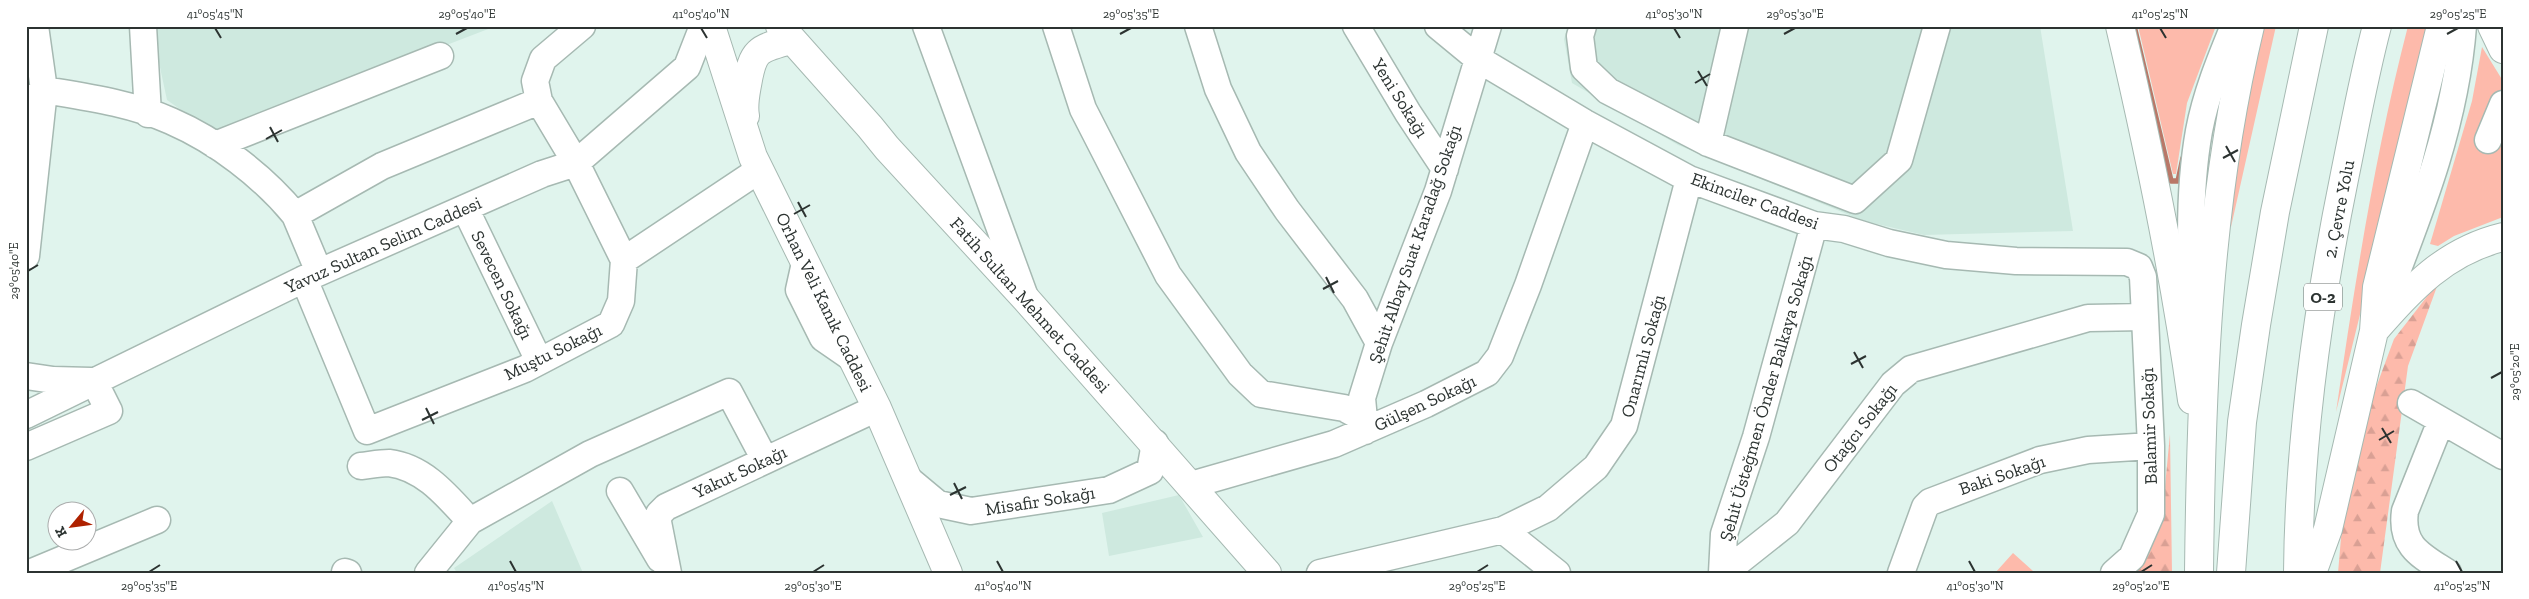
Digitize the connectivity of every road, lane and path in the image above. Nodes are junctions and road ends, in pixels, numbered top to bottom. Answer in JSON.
{"nodes":[{"id":1,"x":142,"y":26,"type":"edge"},
{"id":2,"x":582,"y":26,"type":"edge"},
{"id":3,"x":703,"y":26,"type":"edge"},
{"id":4,"x":711,"y":26,"type":"edge"},
{"id":5,"x":926,"y":26,"type":"edge"},
{"id":6,"x":1056,"y":26,"type":"edge"},
{"id":7,"x":1198,"y":26,"type":"edge"},
{"id":8,"x":1356,"y":26,"type":"edge"},
{"id":9,"x":1438,"y":26,"type":"edge"},
{"id":10,"x":1488,"y":26,"type":"edge"},
{"id":11,"x":1583,"y":26,"type":"edge"},
{"id":12,"x":1735,"y":26,"type":"edge"},
{"id":13,"x":1937,"y":26,"type":"edge"},
{"id":14,"x":2120,"y":26,"type":"edge"},
{"id":15,"x":2234,"y":26,"type":"edge"},
{"id":16,"x":2250,"y":26,"type":"edge"},
{"id":17,"x":2314,"y":26,"type":"edge"},
{"id":18,"x":2377,"y":26,"type":"edge"},
{"id":19,"x":2441,"y":26,"type":"edge"},
{"id":20,"x":2463,"y":26,"type":"edge"},
{"id":21,"x":2492,"y":26,"type":"edge"},
{"id":22,"x":33,"y":30,"type":"edge"},
{"id":23,"x":786,"y":33,"type":"edge"},
{"id":24,"x":2503,"y":49,"type":"edge"},
{"id":25,"x":440,"y":56,"type":"dead end"},
{"id":26,"x":1478,"y":59,"type":"junction"},
{"id":27,"x":687,"y":67,"type":"junction"},
{"id":28,"x":725,"y":72,"type":"junction"},
{"id":29,"x":35,"y":96,"type":"edge"},
{"id":30,"x":539,"y":101,"type":"junction"},
{"id":31,"x":2503,"y":104,"type":"edge"},
{"id":32,"x":148,"y":114,"type":"junction"},
{"id":33,"x":1585,"y":122,"type":"junction"},
{"id":34,"x":2488,"y":140,"type":"dead end"},
{"id":35,"x":1708,"y":144,"type":"junction"},
{"id":36,"x":215,"y":146,"type":"junction"},
{"id":37,"x":576,"y":162,"type":"junction"},
{"id":38,"x":756,"y":164,"type":"junction"},
{"id":39,"x":1445,"y":169,"type":"junction"},
{"id":40,"x":1689,"y":179,"type":"junction"},
{"id":41,"x":1855,"y":200,"type":"junction"},
{"id":42,"x":465,"y":208,"type":"junction"},
{"id":43,"x":295,"y":215,"type":"junction"},
{"id":44,"x":1814,"y":225,"type":"junction"},
{"id":45,"x":1844,"y":229,"type":"junction"},
{"id":46,"x":2503,"y":238,"type":"edge"},
{"id":47,"x":26,"y":256,"type":"edge"},
{"id":48,"x":624,"y":260,"type":"junction"},
{"id":49,"x":2139,"y":267,"type":"joint"},
{"id":50,"x":312,"y":276,"type":"junction"},
{"id":51,"x":1025,"y":298,"type":"junction"},
{"id":52,"x":2145,"y":317,"type":"junction"},
{"id":53,"x":2374,"y":330,"type":"junction"},
{"id":54,"x":1380,"y":343,"type":"junction"},
{"id":55,"x":539,"y":361,"type":"junction"},
{"id":56,"x":26,"y":376,"type":"edge"},
{"id":57,"x":94,"y":381,"type":"junction"},
{"id":58,"x":2410,"y":403,"type":"dead end"},
{"id":59,"x":877,"y":408,"type":"junction"},
{"id":60,"x":26,"y":415,"type":"edge"},
{"id":61,"x":2441,"y":421,"type":"junction"},
{"id":62,"x":1365,"y":431,"type":"junction"},
{"id":63,"x":1155,"y":443,"type":"junction"},
{"id":64,"x":26,"y":446,"type":"edge"},
{"id":65,"x":2151,"y":446,"type":"junction"},
{"id":66,"x":2503,"y":456,"type":"edge"},
{"id":67,"x":765,"y":460,"type":"junction"},
{"id":68,"x":2201,"y":462,"type":"junction"},
{"id":69,"x":362,"y":466,"type":"dead end"},
{"id":70,"x":908,"y":479,"type":"junction"},
{"id":71,"x":1191,"y":485,"type":"junction"},
{"id":72,"x":620,"y":490,"type":"dead end"},
{"id":73,"x":157,"y":520,"type":"dead end"},
{"id":74,"x":470,"y":521,"type":"junction"},
{"id":75,"x":1503,"y":530,"type":"junction"},
{"id":76,"x":30,"y":573,"type":"edge"},
{"id":77,"x":428,"y":573,"type":"edge"},
{"id":78,"x":668,"y":573,"type":"edge"},
{"id":79,"x":948,"y":573,"type":"edge"},
{"id":80,"x":1268,"y":573,"type":"edge"},
{"id":81,"x":1320,"y":573,"type":"edge"},
{"id":82,"x":1556,"y":573,"type":"edge"},
{"id":83,"x":1723,"y":573,"type":"edge"},
{"id":84,"x":1901,"y":573,"type":"edge"},
{"id":85,"x":2114,"y":573,"type":"edge"},
{"id":86,"x":2199,"y":573,"type":"edge"},
{"id":87,"x":2231,"y":573,"type":"edge"},
{"id":88,"x":2298,"y":573,"type":"edge"},
{"id":89,"x":2312,"y":573,"type":"edge"},
{"id":90,"x":2448,"y":573,"type":"edge"}],
"edges":[{"from":1,"to":32,"type":"street"},
{"from":2,"to":30,"type":"street"},
{"from":3,"to":27,"type":"street"},
{"from":4,"to":28,"type":"main road","name":"Orhan Veli Kanık Caddesi"},
{"from":5,"to":51,"type":"street"},
{"from":6,"to":62,"type":"street"},
{"from":7,"to":54,"type":"street"},
{"from":8,"to":39,"type":"street","name":"Yeni Sokağı"},
{"from":9,"to":26,"type":"street","name":"Ekinciler Caddesi"},
{"from":10,"to":26,"type":"street","name":"Şehit Albay Suat Karadağ Sokağı"},
{"from":11,"to":35,"type":"street"},
{"from":12,"to":35,"type":"street"},
{"from":13,"to":41,"type":"street"},
{"from":14,"to":68,"type":"main road"},
{"from":15,"to":68,"type":"street"},
{"from":16,"to":68,"type":"main road"},
{"from":17,"to":87,"type":"main road"},
{"from":18,"to":88,"type":"main road","name":"2. Çevre Yolu","number":"O-2"},
{"from":19,"to":53,"type":"main road"},
{"from":20,"to":53,"type":"street"},
{"from":21,"to":24,"type":"main road"},
{"from":22,"to":29,"type":"street"},
{"from":23,"to":38,"type":"main road"},
{"from":23,"to":51,"type":"main road","name":"Fatih Sultan Mehmet Caddesi"},
{"from":25,"to":36,"type":"street"},
{"from":26,"to":33,"type":"street","name":"Ekinciler Caddesi"},
{"from":26,"to":39,"type":"street","name":"Şehit Albay Suat Karadağ Sokağı"},
{"from":27,"to":28,"type":"street"},
{"from":27,"to":37,"type":"street","name":"Yavuz Sultan Selim Caddesi"},
{"from":28,"to":38,"type":"main road","name":"Orhan Veli Kanık Caddesi"},
{"from":29,"to":32,"type":"street"},
{"from":29,"to":47,"type":"street"},
{"from":30,"to":37,"type":"street"},
{"from":30,"to":43,"type":"street"},
{"from":31,"to":34,"type":"street"},
{"from":32,"to":36,"type":"street"},
{"from":33,"to":40,"type":"street","name":"Ekinciler Caddesi"},
{"from":33,"to":62,"type":"street","name":"Gülşen Sokağı"},
{"from":35,"to":41,"type":"street"},
{"from":36,"to":43,"type":"street"},
{"from":37,"to":42,"type":"street","name":"Yavuz Sultan Selim Caddesi"},
{"from":37,"to":48,"type":"street"},
{"from":38,"to":48,"type":"street"},
{"from":38,"to":59,"type":"main road","name":"Orhan Veli Kanık Caddesi"},
{"from":39,"to":54,"type":"street","name":"Şehit Albay Suat Karadağ Sokağı"},
{"from":40,"to":44,"type":"street","name":"Ekinciler Caddesi"},
{"from":40,"to":75,"type":"street","name":"Onarımlı Sokağı"},
{"from":41,"to":45,"type":"street"},
{"from":42,"to":50,"type":"street","name":"Yavuz Sultan Selim Caddesi"},
{"from":42,"to":55,"type":"street","name":"Sevecen Sokağı"},
{"from":43,"to":50,"type":"street"},
{"from":44,"to":45,"type":"street","name":"Ekinciler Caddesi"},
{"from":44,"to":83,"type":"street","name":"Şehit Üsteğmen Önder Balkaya Sokağı"},
{"from":45,"to":49,"type":"street","name":"Ekinciler Caddesi"},
{"from":46,"to":53,"type":"main road"},
{"from":48,"to":55,"type":"street","name":"Muştu Sokağı"},
{"from":49,"to":52,"type":"street","name":"Balamir Sokağı"},
{"from":50,"to":55,"type":"street","name":"Muştu Sokağı"},
{"from":50,"to":57,"type":"street","name":"Yavuz Sultan Selim Caddesi"},
{"from":51,"to":63,"type":"main road","name":"Fatih Sultan Mehmet Caddesi"},
{"from":52,"to":65,"type":"street","name":"Balamir Sokağı"},
{"from":52,"to":83,"type":"street","name":"Otağcı Sokağı"},
{"from":53,"to":89,"type":"main road"},
{"from":54,"to":62,"type":"street","name":"Şehit Albay Suat Karadağ Sokağı"},
{"from":56,"to":57,"type":"street"},
{"from":57,"to":60,"type":"street","name":"Yavuz Sultan Selim Caddesi"},
{"from":57,"to":64,"type":"street"},
{"from":58,"to":61,"type":"street"},
{"from":59,"to":67,"type":"street","name":"Yakut Sokağı"},
{"from":59,"to":70,"type":"main road","name":"Orhan Veli Kanık Caddesi"},
{"from":61,"to":66,"type":"street"},
{"from":61,"to":90,"type":"street"},
{"from":62,"to":71,"type":"street","name":"Gülşen Sokağı"},
{"from":63,"to":70,"type":"street","name":"Misafir Sokağı"},
{"from":63,"to":71,"type":"main road","name":"Fatih Sultan Mehmet Caddesi"},
{"from":65,"to":84,"type":"street","name":"Baki Sokağı"},
{"from":65,"to":85,"type":"street","name":"Balamir Sokağı"},
{"from":67,"to":74,"type":"street"},
{"from":67,"to":78,"type":"street","name":"Yakut Sokağı"},
{"from":68,"to":86,"type":"main road"},
{"from":69,"to":74,"type":"street"},
{"from":70,"to":79,"type":"main road","name":"Orhan Veli Kanık Caddesi"},
{"from":71,"to":80,"type":"main road","name":"Fatih Sultan Mehmet Caddesi"},
{"from":72,"to":78,"type":"street"},
{"from":73,"to":76,"type":"street"},
{"from":74,"to":77,"type":"street"},
{"from":75,"to":81,"type":"street","name":"Onarımlı Sokağı"},
{"from":75,"to":82,"type":"street"}]}
